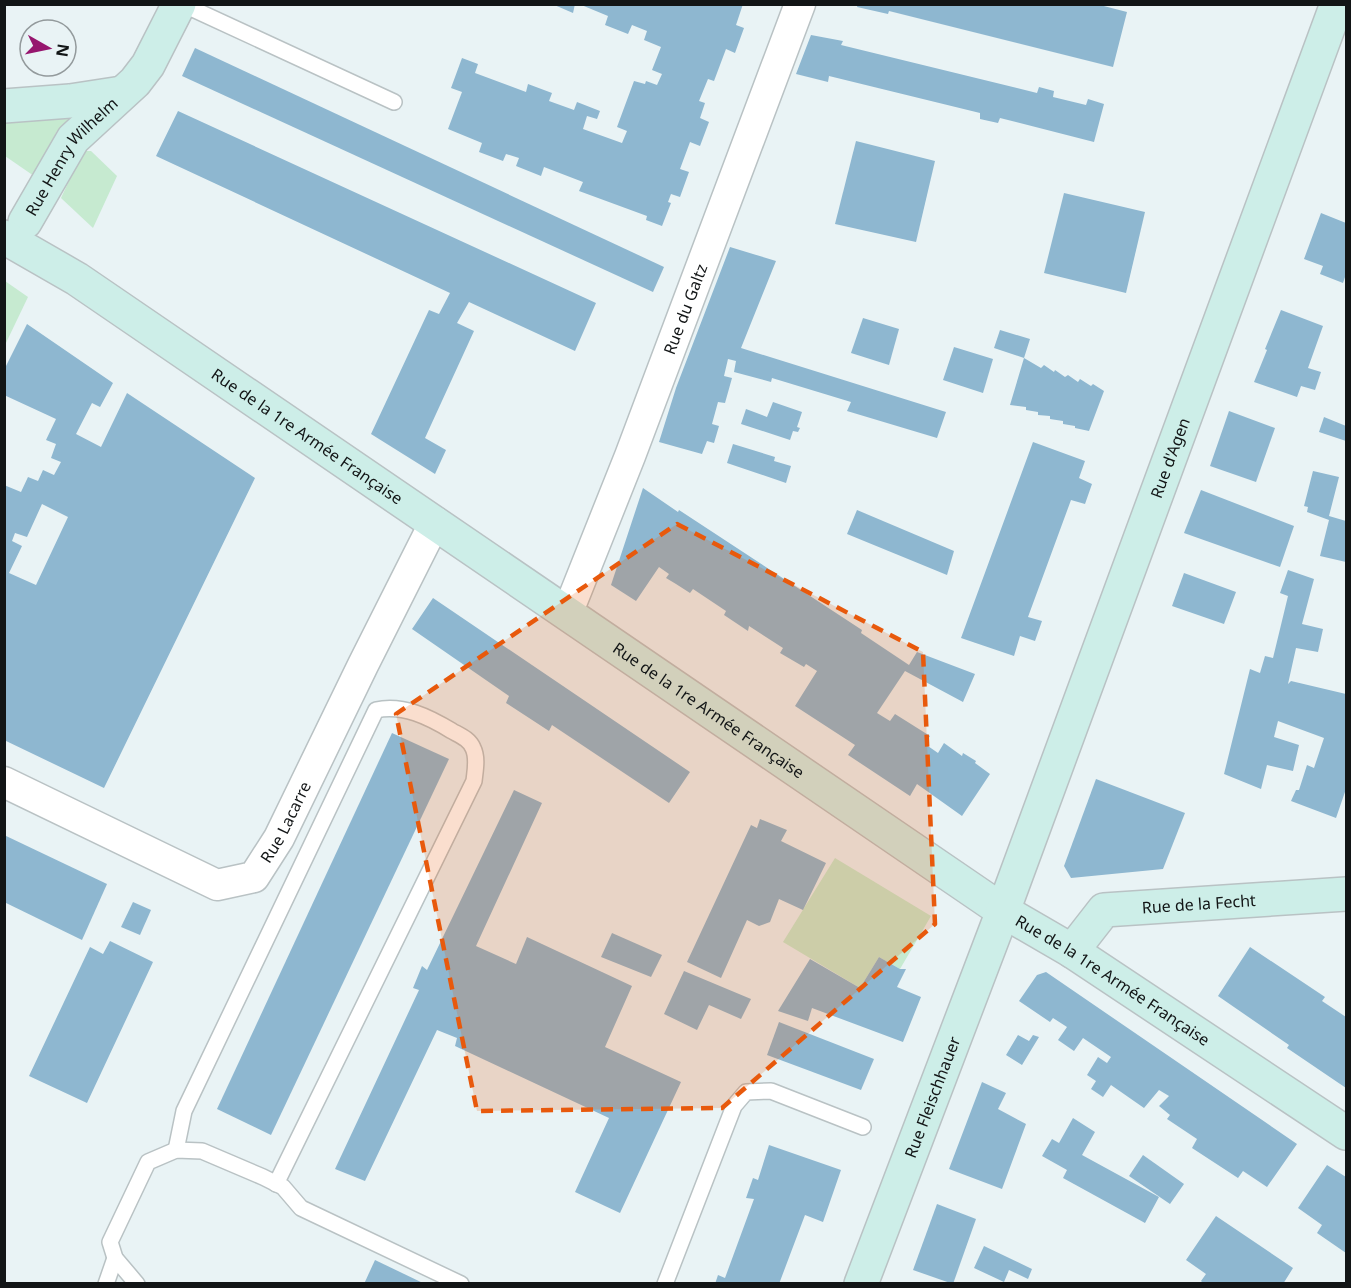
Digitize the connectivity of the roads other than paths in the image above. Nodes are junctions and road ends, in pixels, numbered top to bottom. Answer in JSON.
{"nodes":[{"id":1,"x":180,"y":4,"type":"edge"},
{"id":2,"x":800,"y":4,"type":"edge"},
{"id":3,"x":1337,"y":4,"type":"edge"},
{"id":4,"x":122,"y":93,"type":"junction"},
{"id":5,"x":394,"y":102,"type":"dead end"},
{"id":6,"x":4,"y":106,"type":"edge"},
{"id":7,"x":11,"y":220,"type":"edge"},
{"id":8,"x":435,"y":522,"type":"junction"},
{"id":9,"x":567,"y":614,"type":"junction"},
{"id":10,"x":4,"y":782,"type":"edge"},
{"id":11,"x":1347,"y":894,"type":"edge"},
{"id":12,"x":1003,"y":911,"type":"junction"},
{"id":13,"x":1072,"y":951,"type":"junction"},
{"id":14,"x":863,"y":1127,"type":"dead end"},
{"id":15,"x":1347,"y":1132,"type":"edge"},
{"id":16,"x":176,"y":1150,"type":"junction"},
{"id":17,"x":276,"y":1184,"type":"junction"},
{"id":18,"x":115,"y":1258,"type":"junction"},
{"id":19,"x":106,"y":1284,"type":"edge"},
{"id":20,"x":137,"y":1284,"type":"edge"},
{"id":21,"x":461,"y":1284,"type":"edge"},
{"id":22,"x":665,"y":1284,"type":"edge"},
{"id":23,"x":861,"y":1284,"type":"edge"}],
"edges":[{"from":1,"to":4,"type":"main road","name":"Rue Henry Wilhelm"},
{"from":1,"to":5,"type":"lane"},
{"from":2,"to":9,"type":"street","name":"Rue du Galtz"},
{"from":3,"to":12,"type":"main road","name":"Rue d'Agen"},
{"from":4,"to":6,"type":"main road","name":"Rue Henry Wilhelm"},
{"from":4,"to":7,"type":"main road","name":"Rue Henry Wilhelm"},
{"from":7,"to":8,"type":"main road","name":"Rue de la 1re Armée Française"},
{"from":8,"to":9,"type":"main road","name":"Rue de la 1re Armée Française"},
{"from":8,"to":10,"type":"street","name":"Rue Lacarre"},
{"from":9,"to":12,"type":"main road","name":"Rue de la 1re Armée Française"},
{"from":11,"to":13,"type":"main road","name":"Rue de la Fecht"},
{"from":12,"to":13,"type":"main road","name":"Rue de la 1re Armée Française"},
{"from":12,"to":23,"type":"main road","name":"Rue Fleischhauer"},
{"from":13,"to":15,"type":"main road","name":"Rue de la 1re Armée Française"},
{"from":14,"to":22,"type":"lane"},
{"from":16,"to":17,"type":"lane"},
{"from":16,"to":17,"type":"lane"},
{"from":16,"to":18,"type":"lane"},
{"from":17,"to":21,"type":"lane"},
{"from":18,"to":19,"type":"lane"},
{"from":18,"to":20,"type":"lane"}]}
